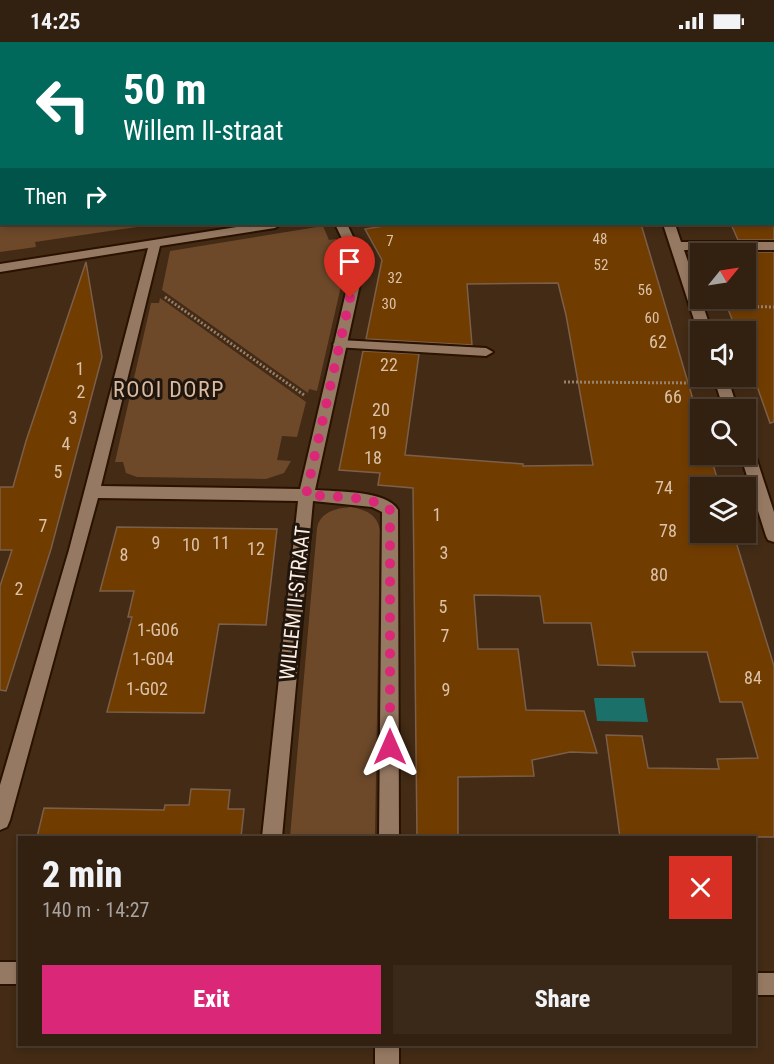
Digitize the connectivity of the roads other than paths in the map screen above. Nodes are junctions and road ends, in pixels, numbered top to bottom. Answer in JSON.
{"nodes":[{"id":1,"x":269,"y":225,"type":"edge"},
{"id":2,"x":341,"y":225,"type":"edge"},
{"id":3,"x":669,"y":225,"type":"edge"},
{"id":4,"x":155,"y":243,"type":"junction"},
{"id":5,"x":676,"y":246,"type":"junction"},
{"id":6,"x":774,"y":246,"type":"edge"},
{"id":7,"x":0,"y":268,"type":"edge"},
{"id":8,"x":702,"y":321,"type":"edge"},
{"id":9,"x":340,"y":344,"type":"junction"},
{"id":10,"x":486,"y":352,"type":"dead end"},
{"id":11,"x":750,"y":465,"type":"edge"},
{"id":12,"x":92,"y":492,"type":"junction"},
{"id":13,"x":306,"y":495,"type":"junction"},
{"id":14,"x":774,"y":536,"type":"edge"},
{"id":15,"x":0,"y":820,"type":"edge"},
{"id":16,"x":272,"y":836,"type":"edge"},
{"id":17,"x":389,"y":836,"type":"edge"},
{"id":18,"x":0,"y":973,"type":"edge"},
{"id":19,"x":18,"y":974,"type":"edge"},
{"id":20,"x":756,"y":984,"type":"edge"},
{"id":21,"x":774,"y":984,"type":"edge"},
{"id":22,"x":387,"y":1046,"type":"edge"},
{"id":23,"x":387,"y":1064,"type":"edge"}],
"edges":[{"from":1,"to":4,"type":"street"},
{"from":2,"to":9,"type":"street"},
{"from":3,"to":5,"type":"street"},
{"from":4,"to":7,"type":"street"},
{"from":4,"to":12,"type":"street"},
{"from":5,"to":6,"type":"street"},
{"from":5,"to":8,"type":"street"},
{"from":9,"to":10,"type":"street"},
{"from":9,"to":13,"type":"street"},
{"from":11,"to":14,"type":"street"},
{"from":12,"to":13,"type":"street"},
{"from":12,"to":15,"type":"street"},
{"from":13,"to":16,"type":"street","name":"WILLEM II-STRAAT"},
{"from":13,"to":17,"type":"street","name":"WILLEM II-STRAAT"},
{"from":18,"to":19,"type":"street"},
{"from":20,"to":21,"type":"street"},
{"from":22,"to":23,"type":"street"}]}
